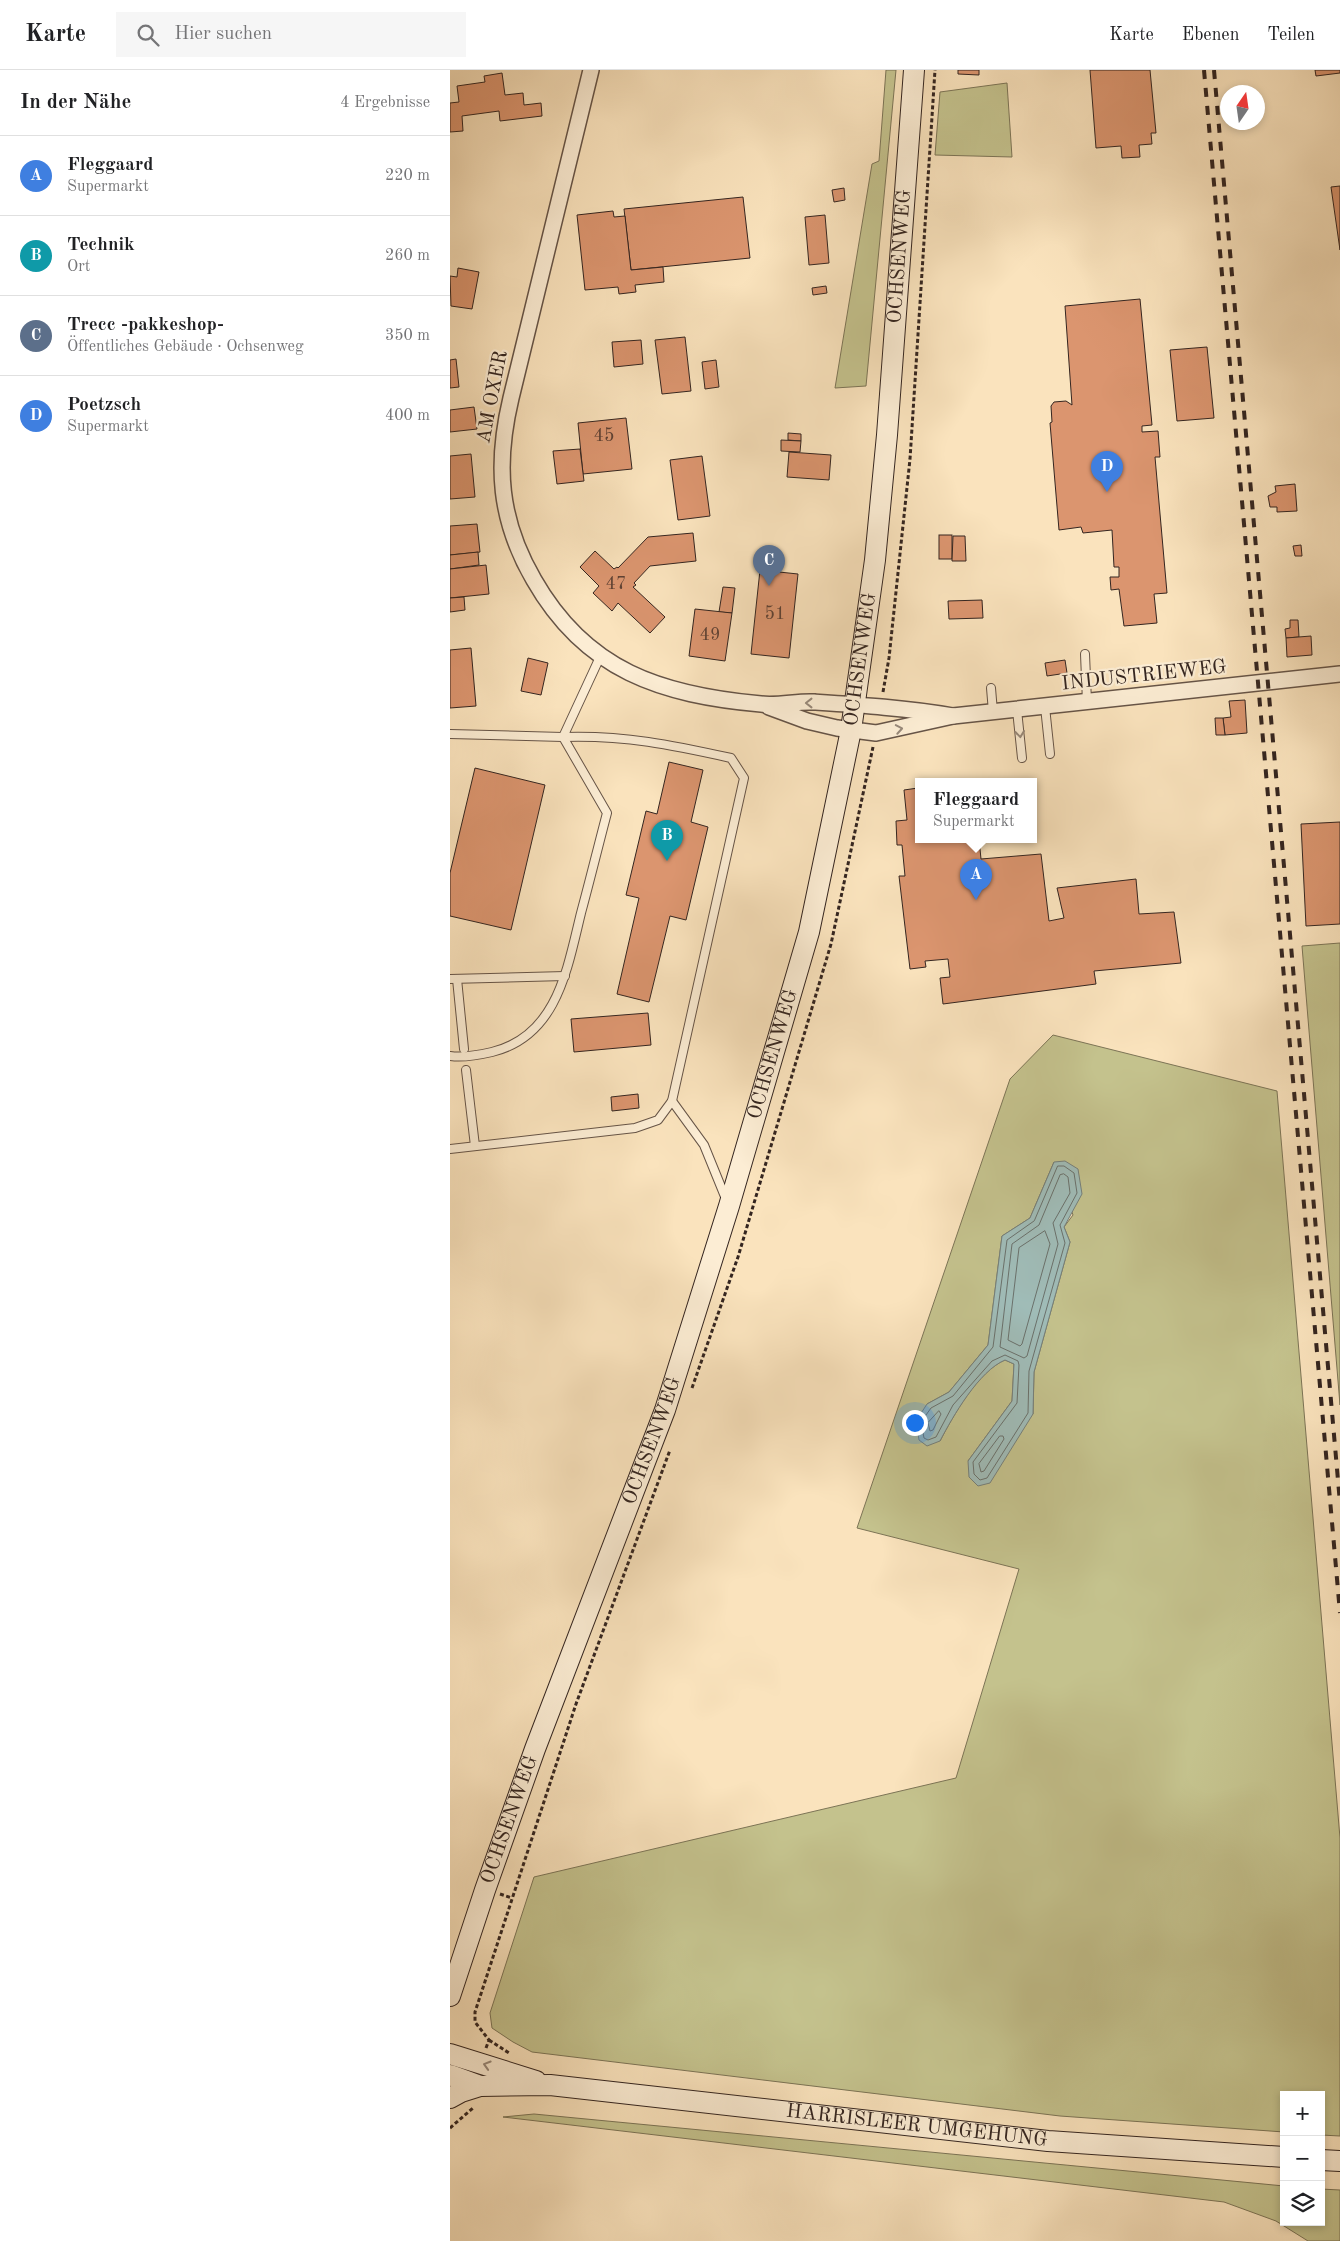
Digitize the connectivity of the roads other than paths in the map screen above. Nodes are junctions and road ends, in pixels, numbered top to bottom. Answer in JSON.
{"nodes":[{"id":1,"x":591,"y":70,"type":"edge"},
{"id":2,"x":914,"y":70,"type":"edge"},
{"id":3,"x":1085,"y":654,"type":"dead end"},
{"id":4,"x":600,"y":658,"type":"junction"},
{"id":5,"x":1340,"y":674,"type":"edge"},
{"id":6,"x":991,"y":688,"type":"dead end"},
{"id":7,"x":1087,"y":702,"type":"junction"},
{"id":8,"x":763,"y":704,"type":"junction"},
{"id":9,"x":855,"y":706,"type":"junction"},
{"id":10,"x":1045,"y":707,"type":"junction"},
{"id":11,"x":1017,"y":710,"type":"junction"},
{"id":12,"x":993,"y":712,"type":"junction"},
{"id":13,"x":953,"y":716,"type":"junction"},
{"id":14,"x":851,"y":730,"type":"junction"},
{"id":15,"x":450,"y":734,"type":"edge"},
{"id":16,"x":563,"y":738,"type":"junction"},
{"id":17,"x":1050,"y":754,"type":"dead end"},
{"id":18,"x":1022,"y":758,"type":"dead end"},
{"id":19,"x":565,"y":976,"type":"junction"},
{"id":20,"x":454,"y":979,"type":"edge"},
{"id":21,"x":464,"y":1049,"type":"dead end"},
{"id":22,"x":450,"y":1056,"type":"edge"},
{"id":23,"x":466,"y":1070,"type":"dead end"},
{"id":24,"x":672,"y":1102,"type":"junction"},
{"id":25,"x":475,"y":1146,"type":"junction"},
{"id":26,"x":450,"y":1149,"type":"edge"},
{"id":27,"x":729,"y":1206,"type":"junction"},
{"id":28,"x":450,"y":1996,"type":"edge"},
{"id":29,"x":450,"y":2054,"type":"edge"},
{"id":30,"x":450,"y":2075,"type":"edge"},
{"id":31,"x":550,"y":2085,"type":"junction"},
{"id":32,"x":478,"y":2093,"type":"junction"},
{"id":33,"x":450,"y":2098,"type":"edge"},
{"id":34,"x":1280,"y":2157,"type":"edge"},
{"id":35,"x":1325,"y":2160,"type":"edge"},
{"id":36,"x":1340,"y":2161,"type":"edge"}],
"edges":[{"from":1,"to":4,"type":"street","name":"AM OXER"},
{"from":2,"to":9,"type":"main road","name":"OCHSENWEG"},
{"from":3,"to":7,"type":"lane"},
{"from":4,"to":8,"type":"street","name":"AM OXER"},
{"from":4,"to":16,"type":"lane"},
{"from":5,"to":7,"type":"street","name":"INDUSTRIEWEG"},
{"from":6,"to":12,"type":"lane"},
{"from":7,"to":10,"type":"street","name":"INDUSTRIEWEG"},
{"from":9,"to":8,"type":"street","name":"AM OXER","one_way":true},
{"from":8,"to":14,"type":"street","name":"AM OXER"},
{"from":9,"to":13,"type":"street","name":"INDUSTRIEWEG"},
{"from":9,"to":14,"type":"main road","name":"OCHSENWEG"},
{"from":10,"to":11,"type":"street","name":"INDUSTRIEWEG"},
{"from":10,"to":17,"type":"lane"},
{"from":11,"to":12,"type":"street","name":"INDUSTRIEWEG"},
{"from":11,"to":18,"type":"lane","one_way":true},
{"from":12,"to":13,"type":"street","name":"INDUSTRIEWEG"},
{"from":14,"to":13,"type":"street","name":"INDUSTRIEWEG","one_way":true},
{"from":14,"to":27,"type":"main road","name":"OCHSENWEG"},
{"from":15,"to":16,"type":"lane"},
{"from":16,"to":19,"type":"lane"},
{"from":16,"to":24,"type":"lane"},
{"from":19,"to":20,"type":"lane"},
{"from":19,"to":22,"type":"lane"},
{"from":20,"to":21,"type":"lane"},
{"from":23,"to":25,"type":"lane"},
{"from":24,"to":25,"type":"lane"},
{"from":24,"to":27,"type":"lane"},
{"from":25,"to":26,"type":"lane"},
{"from":27,"to":28,"type":"main road","name":"OCHSENWEG"},
{"from":31,"to":29,"type":"main road","name":"HARRISLEER UMGEHUNG","one_way":true},
{"from":30,"to":32,"type":"main road","name":"HARRISLEER UMGEHUNG"},
{"from":31,"to":32,"type":"main road","name":"HARRISLEER UMGEHUNG"},
{"from":31,"to":34,"type":"main road","name":"HARRISLEER UMGEHUNG"},
{"from":32,"to":33,"type":"main road"},
{"from":35,"to":36,"type":"main road"}]}
